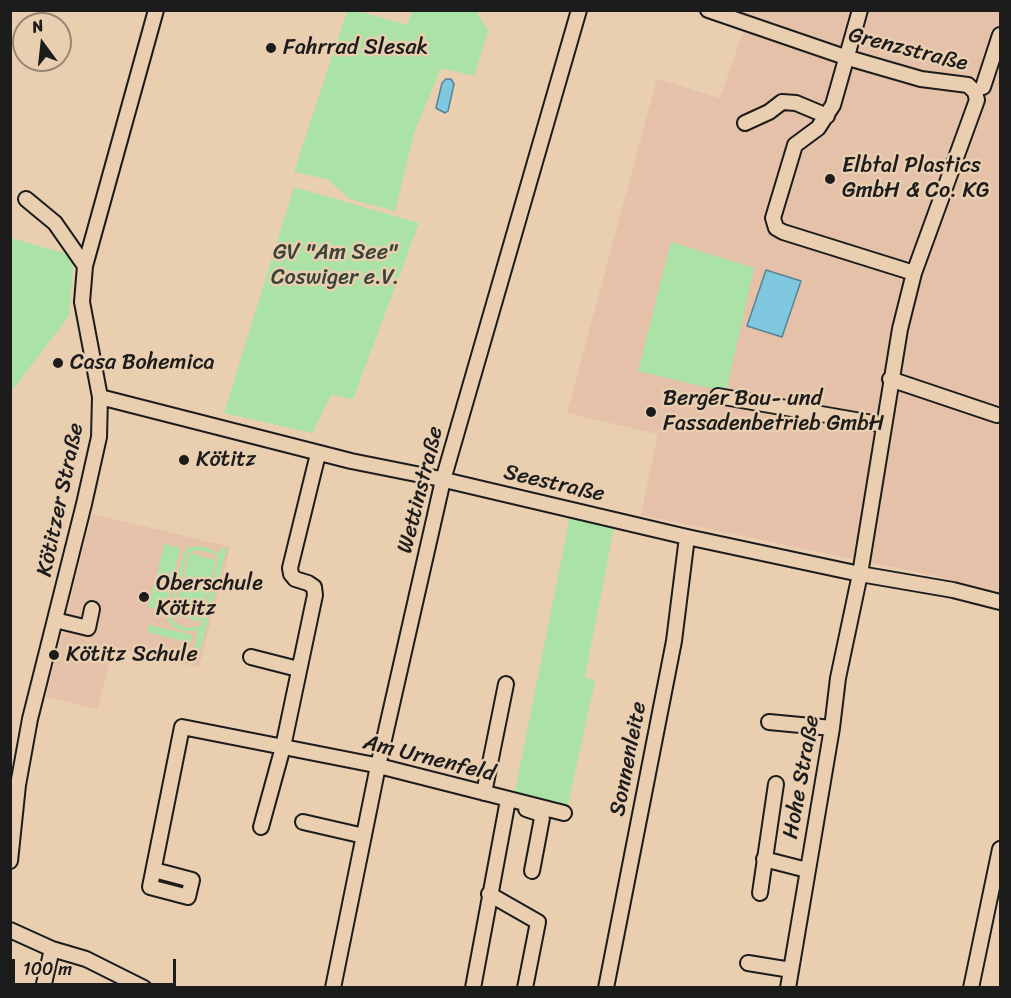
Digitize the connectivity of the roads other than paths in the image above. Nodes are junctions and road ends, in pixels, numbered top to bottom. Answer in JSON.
{"nodes":[{"id":1,"x":156,"y":10,"type":"edge"},
{"id":2,"x":579,"y":10,"type":"edge"},
{"id":3,"x":708,"y":10,"type":"edge"},
{"id":4,"x":860,"y":10,"type":"edge"},
{"id":5,"x":1000,"y":35,"type":"edge"},
{"id":6,"x":845,"y":57,"type":"junction"},
{"id":7,"x":983,"y":87,"type":"dead end"},
{"id":8,"x":974,"y":110,"type":"joint"},
{"id":9,"x":827,"y":116,"type":"junction"},
{"id":10,"x":745,"y":123,"type":"dead end"},
{"id":11,"x":26,"y":199,"type":"dead end"},
{"id":12,"x":85,"y":266,"type":"junction"},
{"id":13,"x":914,"y":273,"type":"junction"},
{"id":14,"x":891,"y":379,"type":"junction"},
{"id":15,"x":718,"y":396,"type":"dead end"},
{"id":16,"x":100,"y":397,"type":"junction"},
{"id":17,"x":997,"y":415,"type":"dead end"},
{"id":18,"x":884,"y":425,"type":"junction"},
{"id":19,"x":318,"y":454,"type":"junction"},
{"id":20,"x":443,"y":480,"type":"junction"},
{"id":21,"x":687,"y":537,"type":"junction"},
{"id":22,"x":860,"y":574,"type":"junction"},
{"id":23,"x":1000,"y":602,"type":"edge"},
{"id":24,"x":92,"y":609,"type":"dead end"},
{"id":25,"x":55,"y":620,"type":"junction"},
{"id":26,"x":251,"y":657,"type":"dead end"},
{"id":27,"x":298,"y":669,"type":"junction"},
{"id":28,"x":506,"y":684,"type":"dead end"},
{"id":29,"x":769,"y":722,"type":"dead end"},
{"id":30,"x":832,"y":728,"type":"junction"},
{"id":31,"x":283,"y":747,"type":"junction"},
{"id":32,"x":378,"y":766,"type":"junction"},
{"id":33,"x":14,"y":784,"type":"edge"},
{"id":34,"x":776,"y":784,"type":"dead end"},
{"id":35,"x":483,"y":793,"type":"junction"},
{"id":36,"x":507,"y":802,"type":"junction"},
{"id":37,"x":564,"y":813,"type":"dead end"},
{"id":38,"x":303,"y":822,"type":"dead end"},
{"id":39,"x":261,"y":827,"type":"dead end"},
{"id":40,"x":364,"y":836,"type":"junction"},
{"id":41,"x":1000,"y":849,"type":"edge"},
{"id":42,"x":764,"y":859,"type":"junction"},
{"id":43,"x":10,"y":861,"type":"edge"},
{"id":44,"x":153,"y":870,"type":"dead end"},
{"id":45,"x":807,"y":870,"type":"junction"},
{"id":46,"x":532,"y":871,"type":"dead end"},
{"id":47,"x":760,"y":893,"type":"dead end"},
{"id":48,"x":489,"y":894,"type":"junction"},
{"id":49,"x":11,"y":935,"type":"edge"},
{"id":50,"x":52,"y":949,"type":"junction"},
{"id":51,"x":748,"y":963,"type":"dead end"},
{"id":52,"x":791,"y":970,"type":"junction"},
{"id":53,"x":43,"y":987,"type":"edge"},
{"id":54,"x":144,"y":987,"type":"edge"},
{"id":55,"x":333,"y":987,"type":"edge"},
{"id":56,"x":472,"y":987,"type":"edge"},
{"id":57,"x":525,"y":987,"type":"edge"},
{"id":58,"x":606,"y":987,"type":"edge"},
{"id":59,"x":788,"y":987,"type":"edge"},
{"id":60,"x":971,"y":987,"type":"edge"}],
"edges":[{"from":1,"to":12,"type":"street","name":"Kötitzer Straße"},
{"from":2,"to":20,"type":"street","name":"Wettinstraße"},
{"from":3,"to":6,"type":"street","name":"Grenzstraße"},
{"from":4,"to":6,"type":"street"},
{"from":5,"to":7,"type":"street","name":"Grenzstraße"},
{"from":6,"to":8,"type":"street","name":"Grenzstraße"},
{"from":6,"to":9,"type":"street"},
{"from":8,"to":13,"type":"street","name":"Hohe Straße"},
{"from":9,"to":10,"type":"street"},
{"from":9,"to":13,"type":"street"},
{"from":11,"to":12,"type":"street"},
{"from":12,"to":16,"type":"street","name":"Kötitzer Straße"},
{"from":13,"to":14,"type":"street","name":"Hohe Straße"},
{"from":14,"to":17,"type":"street"},
{"from":14,"to":18,"type":"street","name":"Hohe Straße"},
{"from":15,"to":18,"type":"street"},
{"from":16,"to":19,"type":"street","name":"Seestraße"},
{"from":16,"to":25,"type":"street","name":"Kötitzer Straße"},
{"from":18,"to":22,"type":"street","name":"Hohe Straße"},
{"from":19,"to":20,"type":"street","name":"Seestraße"},
{"from":19,"to":27,"type":"street"},
{"from":20,"to":21,"type":"street","name":"Seestraße"},
{"from":20,"to":32,"type":"street","name":"Wettinstraße"},
{"from":21,"to":22,"type":"street","name":"Seestraße"},
{"from":21,"to":58,"type":"street","name":"Sonnenleite"},
{"from":22,"to":23,"type":"street","name":"Seestraße"},
{"from":22,"to":30,"type":"street","name":"Hohe Straße"},
{"from":24,"to":25,"type":"street"},
{"from":25,"to":33,"type":"street","name":"Kötitzer Straße"},
{"from":26,"to":27,"type":"street"},
{"from":27,"to":31,"type":"street"},
{"from":28,"to":35,"type":"street"},
{"from":29,"to":30,"type":"street"},
{"from":30,"to":45,"type":"street","name":"Hohe Straße"},
{"from":31,"to":32,"type":"street","name":"Am Urnenfeld"},
{"from":31,"to":39,"type":"street"},
{"from":31,"to":44,"type":"street","name":"Am Urnenfeld"},
{"from":32,"to":35,"type":"street","name":"Am Urnenfeld"},
{"from":32,"to":40,"type":"street","name":"Wettinstraße"},
{"from":33,"to":43,"type":"street","name":"Kötitzer Straße"},
{"from":34,"to":42,"type":"street"},
{"from":35,"to":36,"type":"street","name":"Am Urnenfeld"},
{"from":36,"to":37,"type":"street","name":"Am Urnenfeld"},
{"from":36,"to":46,"type":"street"},
{"from":36,"to":48,"type":"street"},
{"from":38,"to":40,"type":"street"},
{"from":40,"to":55,"type":"street","name":"Wettinstraße"},
{"from":41,"to":60,"type":"street"},
{"from":42,"to":45,"type":"street"},
{"from":42,"to":47,"type":"street"},
{"from":45,"to":52,"type":"street","name":"Hohe Straße"},
{"from":48,"to":56,"type":"street"},
{"from":48,"to":57,"type":"street"},
{"from":49,"to":50,"type":"street"},
{"from":50,"to":53,"type":"street"},
{"from":50,"to":54,"type":"street"},
{"from":51,"to":52,"type":"street"},
{"from":52,"to":59,"type":"street","name":"Hohe Straße"}]}
